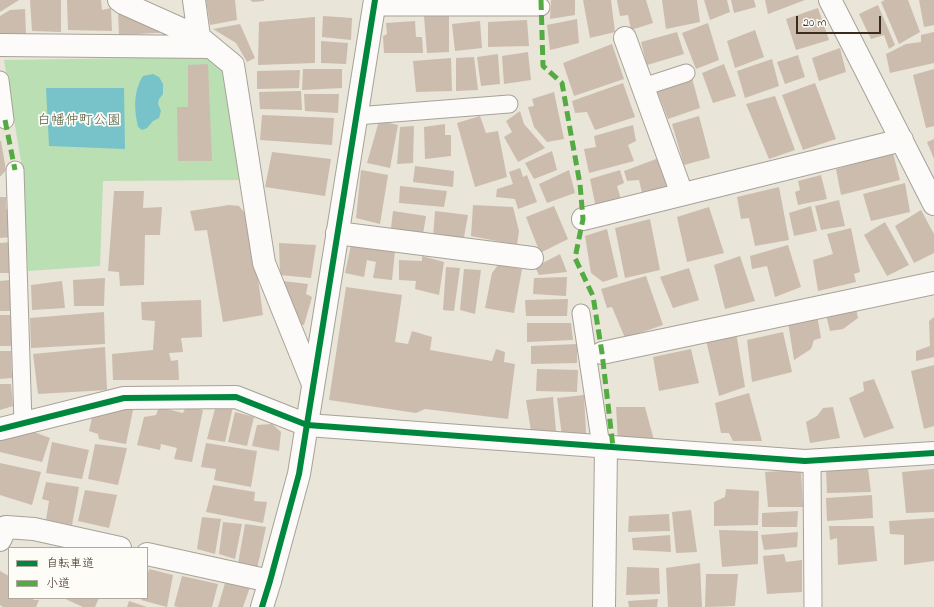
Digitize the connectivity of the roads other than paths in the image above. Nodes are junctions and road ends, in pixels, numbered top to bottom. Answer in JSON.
{"nodes":[{"id":1,"x":119,"y":0,"type":"edge"},
{"id":2,"x":194,"y":0,"type":"edge"},
{"id":3,"x":830,"y":0,"type":"edge"},
{"id":4,"x":375,"y":3,"type":"edge"},
{"id":5,"x":541,"y":7,"type":"dead end"},
{"id":6,"x":625,"y":38,"type":"dead end"},
{"id":7,"x":205,"y":42,"type":"junction"},
{"id":8,"x":0,"y":45,"type":"edge"},
{"id":9,"x":686,"y":73,"type":"dead end"},
{"id":10,"x":0,"y":80,"type":"edge"},
{"id":11,"x":643,"y":87,"type":"junction"},
{"id":12,"x":509,"y":104,"type":"dead end"},
{"id":13,"x":356,"y":116,"type":"junction"},
{"id":14,"x":5,"y":120,"type":"dead end"},
{"id":15,"x":902,"y":140,"type":"junction"},
{"id":16,"x":14,"y":170,"type":"dead end"},
{"id":17,"x":682,"y":194,"type":"junction"},
{"id":18,"x":934,"y":204,"type":"edge"},
{"id":19,"x":583,"y":219,"type":"dead end"},
{"id":20,"x":337,"y":233,"type":"junction"},
{"id":21,"x":532,"y":258,"type":"dead end"},
{"id":22,"x":934,"y":283,"type":"edge"},
{"id":23,"x":581,"y":313,"type":"dead end"},
{"id":24,"x":602,"y":353,"type":"dead end"},
{"id":25,"x":313,"y":384,"type":"junction"},
{"id":26,"x":23,"y":423,"type":"junction"},
{"id":27,"x":306,"y":425,"type":"junction"},
{"id":28,"x":0,"y":429,"type":"edge"},
{"id":29,"x":603,"y":446,"type":"junction"},
{"id":30,"x":934,"y":453,"type":"edge"},
{"id":31,"x":812,"y":461,"type":"junction"},
{"id":32,"x":0,"y":540,"type":"edge"},
{"id":33,"x":115,"y":547,"type":"edge"},
{"id":34,"x":148,"y":554,"type":"edge"},
{"id":35,"x":270,"y":581,"type":"junction"},
{"id":36,"x":262,"y":607,"type":"edge"},
{"id":37,"x":604,"y":607,"type":"edge"},
{"id":38,"x":813,"y":607,"type":"edge"}],
"edges":[{"from":1,"to":7,"type":"street"},
{"from":2,"to":7,"type":"street"},
{"from":3,"to":15,"type":"street"},
{"from":4,"to":5,"type":"lane"},
{"from":4,"to":13,"type":"street"},
{"from":6,"to":11,"type":"street"},
{"from":7,"to":8,"type":"street"},
{"from":7,"to":25,"type":"street"},
{"from":9,"to":11,"type":"lane"},
{"from":10,"to":14,"type":"lane"},
{"from":11,"to":17,"type":"street"},
{"from":12,"to":13,"type":"lane"},
{"from":13,"to":20,"type":"street"},
{"from":15,"to":17,"type":"street"},
{"from":15,"to":18,"type":"street"},
{"from":16,"to":26,"type":"lane"},
{"from":17,"to":19,"type":"street"},
{"from":20,"to":21,"type":"street"},
{"from":20,"to":25,"type":"street"},
{"from":22,"to":24,"type":"street"},
{"from":23,"to":29,"type":"lane"},
{"from":25,"to":27,"type":"street"},
{"from":26,"to":27,"type":"street"},
{"from":26,"to":28,"type":"street"},
{"from":27,"to":29,"type":"street"},
{"from":27,"to":35,"type":"street"},
{"from":29,"to":31,"type":"street"},
{"from":29,"to":37,"type":"street"},
{"from":30,"to":31,"type":"street"},
{"from":31,"to":38,"type":"lane"},
{"from":32,"to":33,"type":"street"},
{"from":34,"to":35,"type":"street"},
{"from":35,"to":36,"type":"street"}]}
